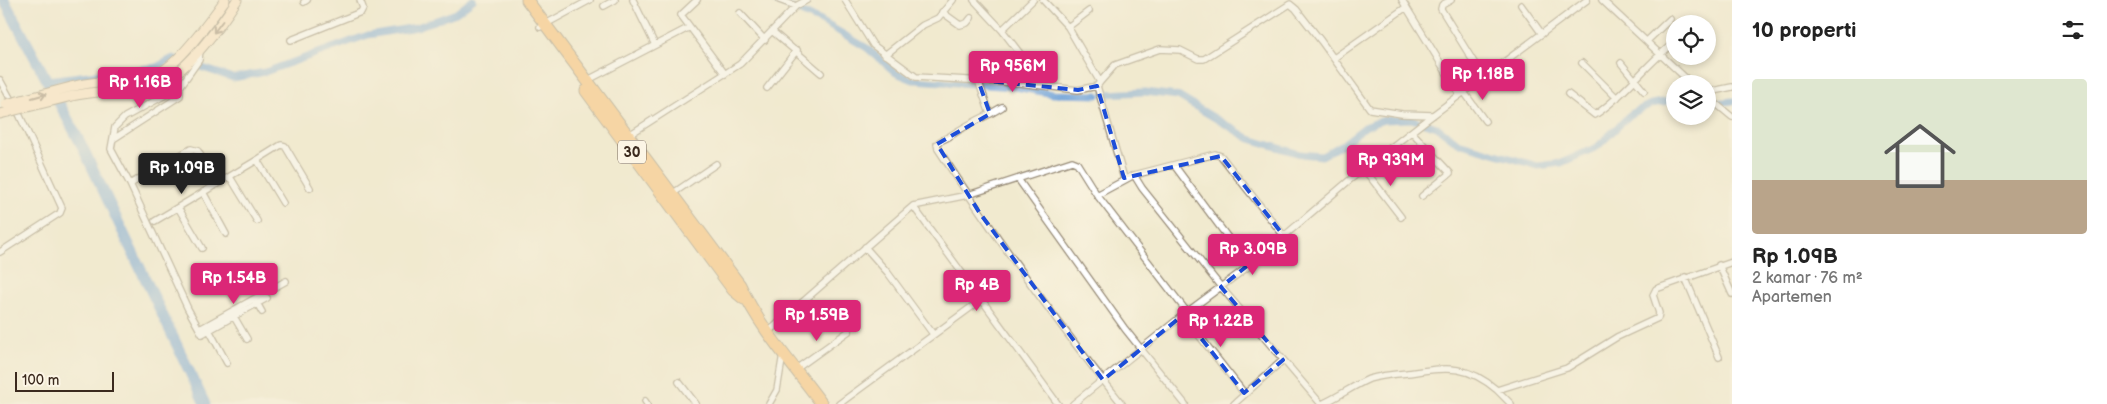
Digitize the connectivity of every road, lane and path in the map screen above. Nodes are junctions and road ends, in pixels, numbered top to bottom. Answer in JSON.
{"nodes":[{"id":1,"x":225,"y":0,"type":"edge"},
{"id":2,"x":237,"y":0,"type":"edge"},
{"id":3,"x":360,"y":0,"type":"edge"},
{"id":4,"x":520,"y":0,"type":"edge"},
{"id":5,"x":527,"y":0,"type":"edge"},
{"id":6,"x":590,"y":0,"type":"edge"},
{"id":7,"x":615,"y":0,"type":"edge"},
{"id":8,"x":633,"y":0,"type":"edge"},
{"id":9,"x":697,"y":0,"type":"edge"},
{"id":10,"x":779,"y":0,"type":"edge"},
{"id":11,"x":807,"y":0,"type":"edge"},
{"id":12,"x":844,"y":0,"type":"edge"},
{"id":13,"x":953,"y":0,"type":"edge"},
{"id":14,"x":974,"y":0,"type":"edge"},
{"id":15,"x":1033,"y":0,"type":"edge"},
{"id":16,"x":1042,"y":0,"type":"edge"},
{"id":17,"x":1402,"y":0,"type":"edge"},
{"id":18,"x":1451,"y":0,"type":"edge"},
{"id":19,"x":1587,"y":0,"type":"edge"},
{"id":20,"x":1602,"y":0,"type":"edge"},
{"id":21,"x":1521,"y":5,"type":"dead end"},
{"id":22,"x":604,"y":6,"type":"dead end"},
{"id":23,"x":795,"y":7,"type":"junction"},
{"id":24,"x":1405,"y":8,"type":"junction"},
{"id":25,"x":1089,"y":11,"type":"dead end"},
{"id":26,"x":942,"y":12,"type":"junction"},
{"id":27,"x":740,"y":13,"type":"dead end"},
{"id":28,"x":972,"y":18,"type":"dead end"},
{"id":29,"x":1666,"y":23,"type":"edge"},
{"id":30,"x":542,"y":26,"type":"junction"},
{"id":31,"x":690,"y":27,"type":"junction"},
{"id":32,"x":1068,"y":27,"type":"junction"},
{"id":33,"x":1002,"y":30,"type":"junction"},
{"id":34,"x":772,"y":31,"type":"junction"},
{"id":35,"x":1542,"y":34,"type":"junction"},
{"id":36,"x":291,"y":40,"type":"dead end"},
{"id":37,"x":765,"y":40,"type":"junction"},
{"id":38,"x":1647,"y":42,"type":"junction"},
{"id":39,"x":655,"y":46,"type":"junction"},
{"id":40,"x":1666,"y":49,"type":"edge"},
{"id":41,"x":796,"y":50,"type":"junction"},
{"id":42,"x":1660,"y":53,"type":"junction"},
{"id":43,"x":198,"y":54,"type":"junction"},
{"id":44,"x":885,"y":55,"type":"junction"},
{"id":45,"x":1334,"y":58,"type":"junction"},
{"id":46,"x":1582,"y":63,"type":"dead end"},
{"id":47,"x":1621,"y":63,"type":"dead end"},
{"id":48,"x":174,"y":69,"type":"junction"},
{"id":49,"x":821,"y":73,"type":"dead end"},
{"id":50,"x":725,"y":74,"type":"junction"},
{"id":51,"x":1683,"y":75,"type":"edge"},
{"id":52,"x":1483,"y":77,"type":"junction"},
{"id":53,"x":1635,"y":79,"type":"junction"},
{"id":54,"x":0,"y":80,"type":"edge"},
{"id":55,"x":588,"y":80,"type":"junction"},
{"id":56,"x":978,"y":81,"type":"junction"},
{"id":57,"x":1099,"y":84,"type":"junction"},
{"id":58,"x":1044,"y":86,"type":"junction"},
{"id":59,"x":180,"y":87,"type":"junction"},
{"id":60,"x":1732,"y":87,"type":"edge"},
{"id":61,"x":767,"y":88,"type":"dead end"},
{"id":62,"x":1716,"y":90,"type":"edge"},
{"id":63,"x":1644,"y":91,"type":"dead end"},
{"id":64,"x":1462,"y":94,"type":"junction"},
{"id":65,"x":1568,"y":94,"type":"dead end"},
{"id":66,"x":1617,"y":98,"type":"junction"},
{"id":67,"x":1716,"y":104,"type":"edge"},
{"id":68,"x":145,"y":106,"type":"junction"},
{"id":69,"x":1002,"y":107,"type":"dead end"},
{"id":70,"x":4,"y":109,"type":"edge"},
{"id":71,"x":990,"y":114,"type":"junction"},
{"id":72,"x":150,"y":115,"type":"junction"},
{"id":73,"x":1433,"y":115,"type":"junction"},
{"id":74,"x":1732,"y":117,"type":"edge"},
{"id":75,"x":1485,"y":121,"type":"dead end"},
{"id":76,"x":1414,"y":130,"type":"junction"},
{"id":77,"x":629,"y":135,"type":"junction"},
{"id":78,"x":115,"y":138,"type":"junction"},
{"id":79,"x":257,"y":160,"type":"junction"},
{"id":80,"x":716,"y":164,"type":"dead end"},
{"id":81,"x":1174,"y":165,"type":"junction"},
{"id":82,"x":1364,"y":169,"type":"junction"},
{"id":83,"x":1134,"y":174,"type":"junction"},
{"id":84,"x":230,"y":177,"type":"junction"},
{"id":85,"x":1124,"y":178,"type":"junction"},
{"id":86,"x":1018,"y":179,"type":"junction"},
{"id":87,"x":130,"y":184,"type":"junction"},
{"id":88,"x":218,"y":184,"type":"junction"},
{"id":89,"x":310,"y":188,"type":"dead end"},
{"id":90,"x":203,"y":192,"type":"junction"},
{"id":91,"x":672,"y":194,"type":"junction"},
{"id":92,"x":968,"y":195,"type":"junction"},
{"id":93,"x":1097,"y":195,"type":"junction"},
{"id":94,"x":1422,"y":196,"type":"dead end"},
{"id":95,"x":282,"y":203,"type":"dead end"},
{"id":96,"x":913,"y":206,"type":"junction"},
{"id":97,"x":179,"y":209,"type":"junction"},
{"id":98,"x":1401,"y":217,"type":"dead end"},
{"id":99,"x":156,"y":221,"type":"dead end"},
{"id":100,"x":257,"y":221,"type":"dead end"},
{"id":101,"x":693,"y":228,"type":"junction"},
{"id":102,"x":226,"y":234,"type":"dead end"},
{"id":103,"x":1284,"y":236,"type":"junction"},
{"id":104,"x":202,"y":248,"type":"dead end"},
{"id":105,"x":865,"y":248,"type":"junction"},
{"id":106,"x":0,"y":252,"type":"edge"},
{"id":107,"x":1732,"y":262,"type":"edge"},
{"id":108,"x":1719,"y":265,"type":"junction"},
{"id":109,"x":1249,"y":266,"type":"junction"},
{"id":110,"x":1685,"y":277,"type":"junction"},
{"id":111,"x":286,"y":281,"type":"dead end"},
{"id":112,"x":1221,"y":287,"type":"junction"},
{"id":113,"x":1732,"y":294,"type":"edge"},
{"id":114,"x":267,"y":298,"type":"dead end"},
{"id":115,"x":981,"y":300,"type":"junction"},
{"id":116,"x":257,"y":303,"type":"junction"},
{"id":117,"x":262,"y":312,"type":"dead end"},
{"id":118,"x":1185,"y":313,"type":"junction"},
{"id":119,"x":233,"y":314,"type":"junction"},
{"id":120,"x":208,"y":328,"type":"junction"},
{"id":121,"x":849,"y":330,"type":"dead end"},
{"id":122,"x":768,"y":332,"type":"junction"},
{"id":123,"x":933,"y":334,"type":"junction"},
{"id":124,"x":247,"y":339,"type":"dead end"},
{"id":125,"x":1141,"y":348,"type":"junction"},
{"id":126,"x":784,"y":353,"type":"junction"},
{"id":127,"x":1719,"y":357,"type":"dead end"},
{"id":128,"x":1283,"y":360,"type":"junction"},
{"id":129,"x":227,"y":363,"type":"dead end"},
{"id":130,"x":796,"y":369,"type":"junction"},
{"id":131,"x":1103,"y":380,"type":"junction"},
{"id":132,"x":679,"y":382,"type":"dead end"},
{"id":133,"x":1497,"y":390,"type":"junction"},
{"id":134,"x":1244,"y":393,"type":"junction"},
{"id":135,"x":696,"y":404,"type":"edge"},
{"id":136,"x":769,"y":404,"type":"edge"},
{"id":137,"x":822,"y":404,"type":"edge"},
{"id":138,"x":839,"y":404,"type":"edge"},
{"id":139,"x":1058,"y":404,"type":"edge"},
{"id":140,"x":1073,"y":404,"type":"edge"},
{"id":141,"x":1122,"y":404,"type":"edge"},
{"id":142,"x":1184,"y":404,"type":"edge"},
{"id":143,"x":1234,"y":404,"type":"edge"},
{"id":144,"x":1321,"y":404,"type":"edge"},
{"id":145,"x":1511,"y":404,"type":"edge"}],
"edges":[{"from":1,"to":48,"type":"main road"},
{"from":2,"to":43,"type":"main road","one_way":true},
{"from":3,"to":36,"type":"street"},
{"from":4,"to":30,"type":"highway","number":"30"},
{"from":5,"to":30,"type":"highway","number":"30"},
{"from":6,"to":30,"type":"street"},
{"from":7,"to":22,"type":"street"},
{"from":8,"to":39,"type":"street"},
{"from":9,"to":31,"type":"street"},
{"from":10,"to":23,"type":"street"},
{"from":11,"to":23,"type":"street"},
{"from":12,"to":44,"type":"street"},
{"from":13,"to":26,"type":"street"},
{"from":14,"to":33,"type":"street"},
{"from":15,"to":33,"type":"street"},
{"from":16,"to":32,"type":"street"},
{"from":17,"to":24,"type":"street"},
{"from":18,"to":52,"type":"street"},
{"from":19,"to":35,"type":"street"},
{"from":20,"to":38,"type":"street"},
{"from":21,"to":35,"type":"street"},
{"from":23,"to":34,"type":"street"},
{"from":24,"to":45,"type":"street"},
{"from":24,"to":64,"type":"street"},
{"from":25,"to":32,"type":"street"},
{"from":26,"to":28,"type":"street"},
{"from":26,"to":44,"type":"street"},
{"from":27,"to":37,"type":"street"},
{"from":29,"to":38,"type":"street"},
{"from":30,"to":55,"type":"highway","number":"30"},
{"from":30,"to":101,"type":"highway","number":"30"},
{"from":31,"to":39,"type":"street"},
{"from":31,"to":50,"type":"street"},
{"from":32,"to":57,"type":"street"},
{"from":33,"to":58,"type":"street"},
{"from":34,"to":37,"type":"street"},
{"from":34,"to":41,"type":"street"},
{"from":35,"to":52,"type":"street"},
{"from":37,"to":50,"type":"street"},
{"from":38,"to":42,"type":"street"},
{"from":39,"to":55,"type":"street"},
{"from":40,"to":42,"type":"street"},
{"from":41,"to":49,"type":"street"},
{"from":41,"to":61,"type":"street"},
{"from":42,"to":51,"type":"street"},
{"from":42,"to":53,"type":"street"},
{"from":43,"to":48,"type":"main road"},
{"from":43,"to":59,"type":"street"},
{"from":44,"to":56,"type":"street"},
{"from":45,"to":57,"type":"street"},
{"from":45,"to":73,"type":"street"},
{"from":46,"to":66,"type":"street"},
{"from":47,"to":53,"type":"street"},
{"from":48,"to":70,"type":"main road","bridge":true},
{"from":50,"to":77,"type":"street"},
{"from":52,"to":64,"type":"street"},
{"from":53,"to":63,"type":"street"},
{"from":53,"to":66,"type":"street"},
{"from":54,"to":106,"type":"street"},
{"from":55,"to":77,"type":"highway","number":"30"},
{"from":56,"to":58,"type":"street"},
{"from":56,"to":71,"type":"street"},
{"from":57,"to":58,"type":"street"},
{"from":57,"to":85,"type":"street"},
{"from":59,"to":68,"type":"street"},
{"from":59,"to":72,"type":"street"},
{"from":60,"to":62,"type":"street"},
{"from":64,"to":73,"type":"street"},
{"from":64,"to":75,"type":"street"},
{"from":65,"to":66,"type":"street"},
{"from":67,"to":74,"type":"street"},
{"from":68,"to":72,"type":"street"},
{"from":68,"to":78,"type":"street"},
{"from":69,"to":71,"type":"street"},
{"from":71,"to":92,"type":"street"},
{"from":72,"to":78,"type":"street"},
{"from":73,"to":76,"type":"street"},
{"from":76,"to":82,"type":"street"},
{"from":76,"to":94,"type":"street"},
{"from":77,"to":91,"type":"highway","number":"30"},
{"from":78,"to":87,"type":"street"},
{"from":79,"to":84,"type":"street"},
{"from":79,"to":89,"type":"street"},
{"from":79,"to":95,"type":"street"},
{"from":80,"to":91,"type":"street"},
{"from":81,"to":83,"type":"street"},
{"from":81,"to":103,"type":"street"},
{"from":81,"to":109,"type":"street"},
{"from":82,"to":98,"type":"street"},
{"from":82,"to":103,"type":"street"},
{"from":83,"to":85,"type":"street"},
{"from":83,"to":112,"type":"street"},
{"from":84,"to":88,"type":"street"},
{"from":84,"to":100,"type":"street"},
{"from":85,"to":93,"type":"street"},
{"from":86,"to":92,"type":"street"},
{"from":86,"to":93,"type":"street"},
{"from":86,"to":125,"type":"street"},
{"from":87,"to":88,"type":"street"},
{"from":87,"to":120,"type":"street"},
{"from":88,"to":90,"type":"street"},
{"from":90,"to":97,"type":"street"},
{"from":90,"to":102,"type":"street"},
{"from":91,"to":101,"type":"highway","number":"30"},
{"from":92,"to":96,"type":"street"},
{"from":92,"to":131,"type":"street"},
{"from":93,"to":118,"type":"street"},
{"from":96,"to":105,"type":"street"},
{"from":96,"to":115,"type":"street"},
{"from":97,"to":99,"type":"street"},
{"from":97,"to":104,"type":"street"},
{"from":101,"to":122,"type":"highway","number":"30"},
{"from":103,"to":109,"type":"street"},
{"from":105,"to":122,"type":"street"},
{"from":105,"to":123,"type":"street"},
{"from":107,"to":108,"type":"street"},
{"from":108,"to":110,"type":"street"},
{"from":108,"to":113,"type":"street"},
{"from":109,"to":112,"type":"street"},
{"from":110,"to":127,"type":"street"},
{"from":110,"to":133,"type":"street"},
{"from":111,"to":119,"type":"street"},
{"from":112,"to":118,"type":"street"},
{"from":112,"to":128,"type":"street"},
{"from":114,"to":116,"type":"street"},
{"from":115,"to":123,"type":"street"},
{"from":115,"to":139,"type":"street"},
{"from":116,"to":117,"type":"street"},
{"from":116,"to":119,"type":"street"},
{"from":118,"to":125,"type":"street"},
{"from":118,"to":134,"type":"street"},
{"from":119,"to":120,"type":"street"},
{"from":119,"to":124,"type":"street"},
{"from":120,"to":129,"type":"street"},
{"from":121,"to":130,"type":"street"},
{"from":122,"to":126,"type":"highway","number":"30"},
{"from":123,"to":138,"type":"street"},
{"from":125,"to":131,"type":"street"},
{"from":125,"to":142,"type":"street"},
{"from":126,"to":130,"type":"highway","number":"30"},
{"from":126,"to":136,"type":"street"},
{"from":128,"to":134,"type":"street"},
{"from":128,"to":144,"type":"street"},
{"from":130,"to":137,"type":"highway","number":"30"},
{"from":131,"to":140,"type":"street"},
{"from":131,"to":141,"type":"street"},
{"from":132,"to":135,"type":"street"},
{"from":133,"to":144,"type":"street"},
{"from":133,"to":145,"type":"street"},
{"from":134,"to":143,"type":"street"}]}
